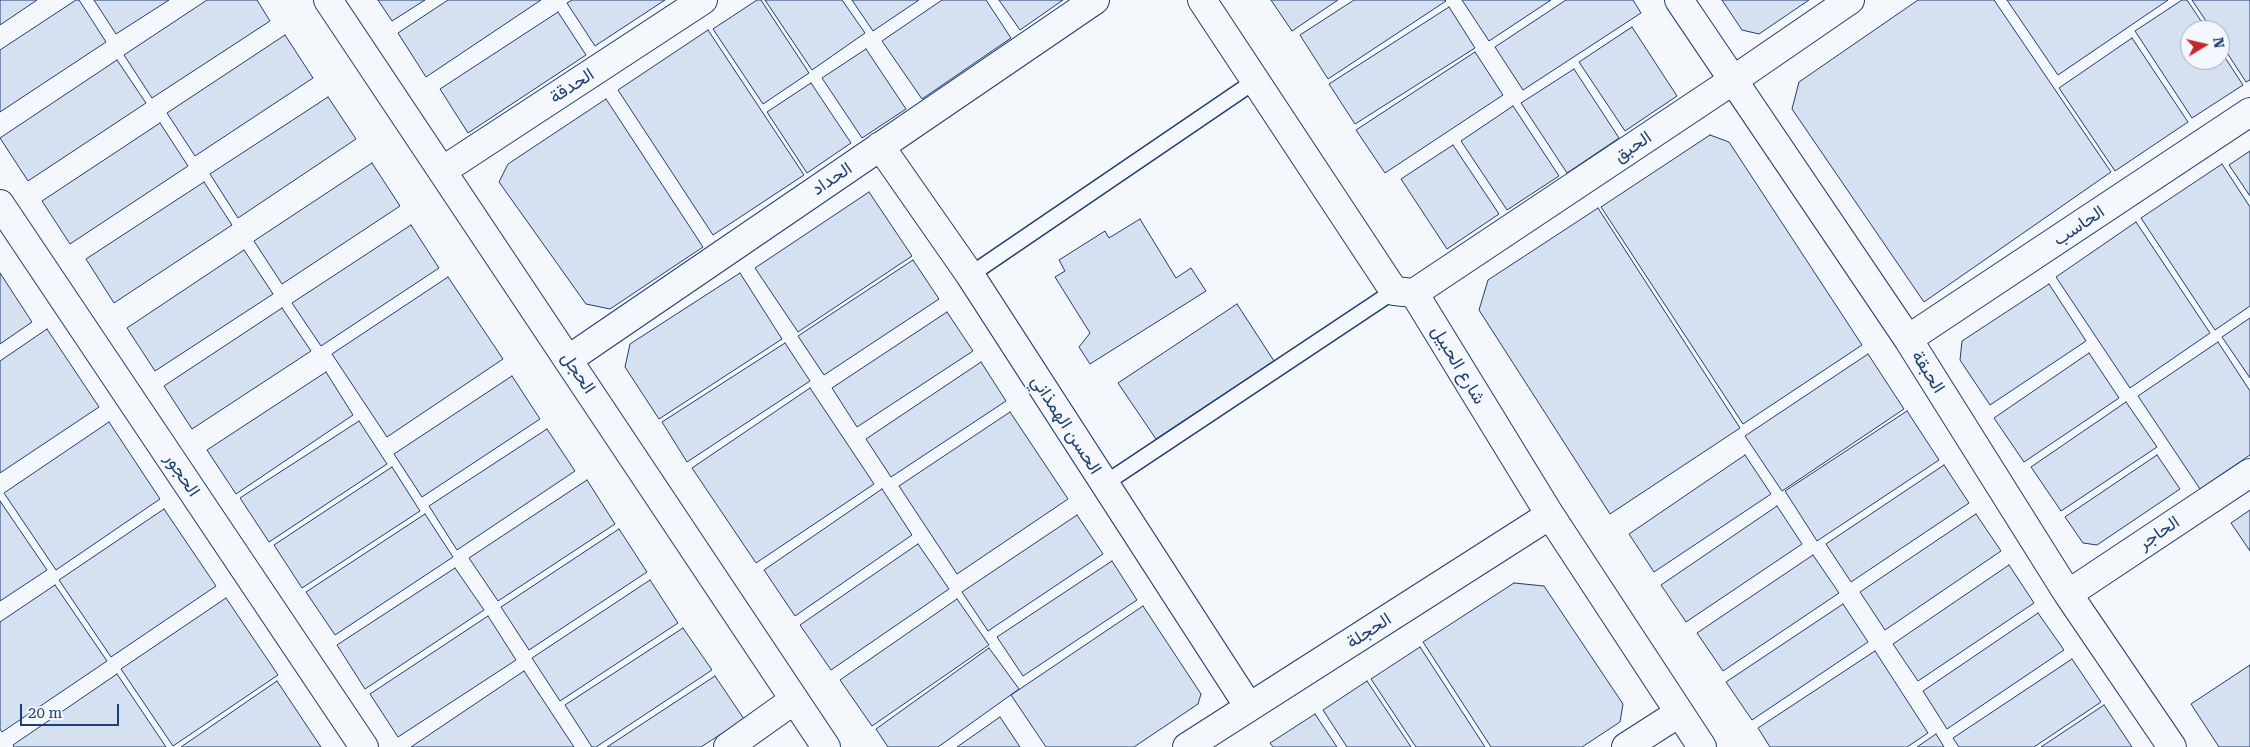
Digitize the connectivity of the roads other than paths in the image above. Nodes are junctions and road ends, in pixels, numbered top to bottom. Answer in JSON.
{"nodes":[{"id":1,"x":328,"y":0,"type":"edge"},
{"id":2,"x":703,"y":0,"type":"edge"},
{"id":3,"x":1095,"y":0,"type":"edge"},
{"id":4,"x":1202,"y":0,"type":"edge"},
{"id":5,"x":1679,"y":0,"type":"edge"},
{"id":6,"x":1850,"y":0,"type":"edge"},
{"id":7,"x":1255,"y":81,"type":"junction"},
{"id":8,"x":1732,"y":81,"type":"junction"},
{"id":9,"x":2250,"y":112,"type":"edge"},
{"id":10,"x":880,"y":146,"type":"junction"},
{"id":11,"x":442,"y":171,"type":"junction"},
{"id":12,"x":0,"y":204,"type":"edge"},
{"id":13,"x":970,"y":275,"type":"junction"},
{"id":14,"x":1404,"y":292,"type":"junction"},
{"id":15,"x":1908,"y":340,"type":"junction"},
{"id":16,"x":569,"y":359,"type":"junction"},
{"id":17,"x":2250,"y":473,"type":"edge"},
{"id":18,"x":1104,"y":484,"type":"junction"},
{"id":19,"x":1550,"y":515,"type":"junction"},
{"id":20,"x":2068,"y":594,"type":"junction"},
{"id":21,"x":794,"y":700,"type":"junction"},
{"id":22,"x":1249,"y":707,"type":"junction"},
{"id":23,"x":1680,"y":713,"type":"junction"},
{"id":24,"x":364,"y":747,"type":"edge"},
{"id":25,"x":728,"y":747,"type":"edge"},
{"id":26,"x":826,"y":747,"type":"edge"},
{"id":27,"x":1188,"y":747,"type":"edge"},
{"id":28,"x":1626,"y":747,"type":"edge"},
{"id":29,"x":1702,"y":747,"type":"edge"},
{"id":30,"x":2172,"y":747,"type":"edge"}],
"edges":[{"from":1,"to":11,"type":"street","name":"الحجل"},
{"from":2,"to":11,"type":"street","name":"الحدقة"},
{"from":3,"to":10,"type":"street","name":"الحداد"},
{"from":4,"to":7,"type":"street","name":"شارع الحبيل"},
{"from":5,"to":8,"type":"street","name":"الحبقة"},
{"from":6,"to":8,"type":"street","name":"الحبق"},
{"from":7,"to":13,"type":"lane"},
{"from":7,"to":14,"type":"street","name":"شارع الحبيل"},
{"from":8,"to":14,"type":"street","name":"الحبق"},
{"from":8,"to":15,"type":"street","name":"الحبقة"},
{"from":9,"to":15,"type":"street","name":"الحاسب"},
{"from":10,"to":13,"type":"street","name":"الحسن الهمذاني"},
{"from":10,"to":16,"type":"street","name":"الحداد"},
{"from":11,"to":16,"type":"street","name":"الحجل"},
{"from":12,"to":24,"type":"street","name":"الحجور"},
{"from":13,"to":18,"type":"street","name":"الحسن الهمذاني"},
{"from":14,"to":18,"type":"lane"},
{"from":14,"to":19,"type":"street","name":"شارع الحبيل"},
{"from":15,"to":20,"type":"street","name":"الحبقة"},
{"from":16,"to":21,"type":"street","name":"الحجل"},
{"from":17,"to":20,"type":"street","name":"الحاجر"},
{"from":18,"to":22,"type":"street","name":"الحسن الهمذاني"},
{"from":19,"to":22,"type":"street","name":"الحجلة"},
{"from":19,"to":23,"type":"street","name":"شارع الحبيل"},
{"from":20,"to":30,"type":"street","name":"الحبقة"},
{"from":21,"to":25,"type":"street"},
{"from":21,"to":26,"type":"street","name":"الحجل"},
{"from":22,"to":27,"type":"street","name":"الحجلة"},
{"from":23,"to":28,"type":"street"},
{"from":23,"to":29,"type":"street","name":"شارع الحبيل"}]}
